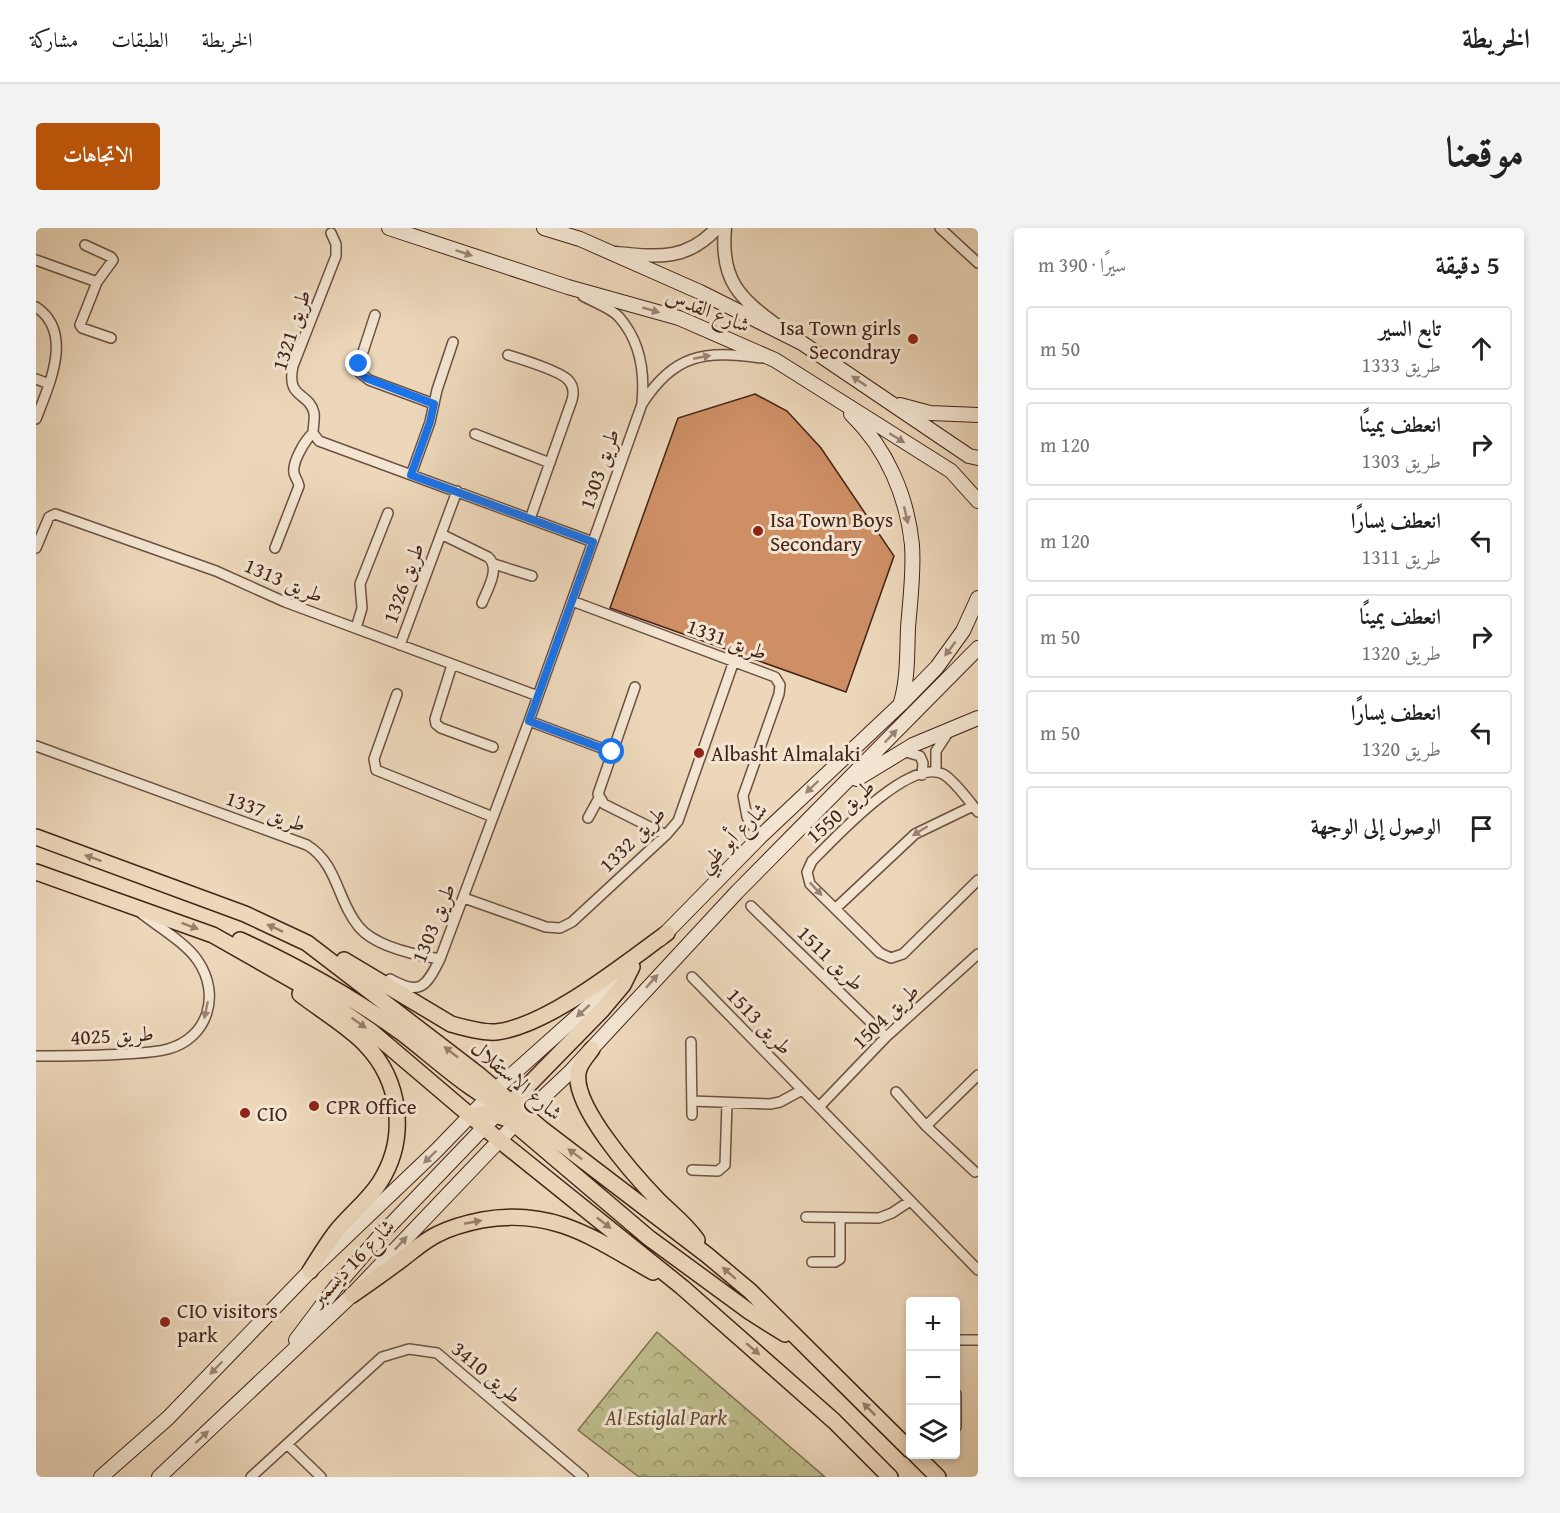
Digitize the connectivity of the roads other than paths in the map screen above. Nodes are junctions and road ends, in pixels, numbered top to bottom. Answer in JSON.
{"nodes":[{"id":1,"x":389,"y":228,"type":"edge"},
{"id":2,"x":544,"y":228,"type":"edge"},
{"id":3,"x":717,"y":228,"type":"edge"},
{"id":4,"x":726,"y":228,"type":"edge"},
{"id":5,"x":940,"y":228,"type":"edge"},
{"id":6,"x":331,"y":233,"type":"dead end"},
{"id":7,"x":85,"y":245,"type":"dead end"},
{"id":8,"x":610,"y":252,"type":"junction"},
{"id":9,"x":36,"y":260,"type":"edge"},
{"id":10,"x":978,"y":263,"type":"edge"},
{"id":11,"x":98,"y":282,"type":"junction"},
{"id":12,"x":568,"y":287,"type":"junction"},
{"id":13,"x":36,"y":307,"type":"edge"},
{"id":14,"x":375,"y":315,"type":"dead end"},
{"id":15,"x":111,"y":338,"type":"dead end"},
{"id":16,"x":453,"y":342,"type":"dead end"},
{"id":17,"x":802,"y":343,"type":"junction"},
{"id":18,"x":508,"y":355,"type":"dead end"},
{"id":19,"x":775,"y":360,"type":"junction"},
{"id":20,"x":36,"y":380,"type":"edge"},
{"id":21,"x":49,"y":384,"type":"junction"},
{"id":22,"x":832,"y":397,"type":"junction"},
{"id":23,"x":891,"y":403,"type":"junction"},
{"id":24,"x":434,"y":404,"type":"junction"},
{"id":25,"x":642,"y":404,"type":"junction"},
{"id":26,"x":978,"y":415,"type":"edge"},
{"id":27,"x":36,"y":419,"type":"edge"},
{"id":28,"x":313,"y":433,"type":"junction"},
{"id":29,"x":475,"y":435,"type":"dead end"},
{"id":30,"x":978,"y":459,"type":"edge"},
{"id":31,"x":550,"y":463,"type":"junction"},
{"id":32,"x":411,"y":475,"type":"junction"},
{"id":33,"x":457,"y":491,"type":"junction"},
{"id":34,"x":978,"y":501,"type":"edge"},
{"id":35,"x":388,"y":513,"type":"dead end"},
{"id":36,"x":530,"y":519,"type":"junction"},
{"id":37,"x":441,"y":534,"type":"junction"},
{"id":38,"x":593,"y":542,"type":"junction"},
{"id":39,"x":36,"y":548,"type":"edge"},
{"id":40,"x":275,"y":548,"type":"dead end"},
{"id":41,"x":494,"y":564,"type":"junction"},
{"id":42,"x":532,"y":576,"type":"dead end"},
{"id":43,"x":978,"y":598,"type":"edge"},
{"id":44,"x":572,"y":600,"type":"junction"},
{"id":45,"x":482,"y":603,"type":"dead end"},
{"id":46,"x":356,"y":628,"type":"junction"},
{"id":47,"x":400,"y":645,"type":"junction"},
{"id":48,"x":978,"y":648,"type":"edge"},
{"id":49,"x":734,"y":661,"type":"junction"},
{"id":50,"x":452,"y":665,"type":"junction"},
{"id":51,"x":636,"y":687,"type":"dead end"},
{"id":52,"x":397,"y":694,"type":"dead end"},
{"id":53,"x":538,"y":696,"type":"junction"},
{"id":54,"x":901,"y":704,"type":"junction"},
{"id":55,"x":978,"y":718,"type":"edge"},
{"id":56,"x":529,"y":721,"type":"junction"},
{"id":57,"x":950,"y":730,"type":"junction"},
{"id":58,"x":38,"y":746,"type":"edge"},
{"id":59,"x":493,"y":747,"type":"dead end"},
{"id":60,"x":902,"y":751,"type":"junction"},
{"id":61,"x":612,"y":752,"type":"junction"},
{"id":62,"x":36,"y":758,"type":"edge"},
{"id":63,"x":936,"y":772,"type":"junction"},
{"id":64,"x":922,"y":775,"type":"junction"},
{"id":65,"x":840,"y":789,"type":"junction"},
{"id":66,"x":599,"y":798,"type":"junction"},
{"id":67,"x":976,"y":809,"type":"edge"},
{"id":68,"x":493,"y":817,"type":"junction"},
{"id":69,"x":588,"y":818,"type":"dead end"},
{"id":70,"x":666,"y":835,"type":"junction"},
{"id":71,"x":36,"y":837,"type":"edge"},
{"id":72,"x":760,"y":837,"type":"junction"},
{"id":73,"x":36,"y":872,"type":"edge"},
{"id":74,"x":978,"y":880,"type":"edge"},
{"id":75,"x":464,"y":898,"type":"junction"},
{"id":76,"x":128,"y":904,"type":"junction"},
{"id":77,"x":751,"y":906,"type":"dead end"},
{"id":78,"x":835,"y":909,"type":"junction"},
{"id":79,"x":667,"y":933,"type":"junction"},
{"id":80,"x":213,"y":935,"type":"junction"},
{"id":81,"x":307,"y":943,"type":"junction"},
{"id":82,"x":337,"y":956,"type":"junction"},
{"id":83,"x":977,"y":956,"type":"edge"},
{"id":84,"x":255,"y":959,"type":"junction"},
{"id":85,"x":440,"y":959,"type":"junction"},
{"id":86,"x":632,"y":967,"type":"junction"},
{"id":87,"x":692,"y":977,"type":"dead end"},
{"id":88,"x":886,"y":1037,"type":"junction"},
{"id":89,"x":691,"y":1042,"type":"dead end"},
{"id":90,"x":592,"y":1049,"type":"junction"},
{"id":91,"x":36,"y":1056,"type":"edge"},
{"id":92,"x":978,"y":1075,"type":"edge"},
{"id":93,"x":802,"y":1090,"type":"junction"},
{"id":94,"x":896,"y":1092,"type":"dead end"},
{"id":95,"x":492,"y":1094,"type":"junction"},
{"id":96,"x":692,"y":1101,"type":"junction"},
{"id":97,"x":727,"y":1103,"type":"junction"},
{"id":98,"x":819,"y":1107,"type":"junction"},
{"id":99,"x":509,"y":1112,"type":"junction"},
{"id":100,"x":692,"y":1115,"type":"dead end"},
{"id":101,"x":471,"y":1116,"type":"junction"},
{"id":102,"x":926,"y":1126,"type":"junction"},
{"id":103,"x":484,"y":1127,"type":"junction"},
{"id":104,"x":500,"y":1140,"type":"junction"},
{"id":105,"x":692,"y":1170,"type":"dead end"},
{"id":106,"x":975,"y":1172,"type":"dead end"},
{"id":107,"x":910,"y":1201,"type":"junction"},
{"id":108,"x":807,"y":1217,"type":"dead end"},
{"id":109,"x":840,"y":1218,"type":"junction"},
{"id":110,"x":707,"y":1255,"type":"junction"},
{"id":111,"x":812,"y":1262,"type":"dead end"},
{"id":112,"x":978,"y":1270,"type":"edge"},
{"id":113,"x":310,"y":1271,"type":"junction"},
{"id":114,"x":682,"y":1287,"type":"junction"},
{"id":115,"x":352,"y":1295,"type":"junction"},
{"id":116,"x":960,"y":1340,"type":"edge"},
{"id":117,"x":978,"y":1340,"type":"edge"},
{"id":118,"x":812,"y":1352,"type":"junction"},
{"id":119,"x":272,"y":1371,"type":"junction"},
{"id":120,"x":288,"y":1445,"type":"junction"},
{"id":121,"x":906,"y":1446,"type":"edge"},
{"id":122,"x":919,"y":1459,"type":"edge"},
{"id":123,"x":101,"y":1477,"type":"edge"},
{"id":124,"x":159,"y":1477,"type":"edge"},
{"id":125,"x":251,"y":1477,"type":"edge"},
{"id":126,"x":321,"y":1477,"type":"edge"},
{"id":127,"x":583,"y":1477,"type":"edge"},
{"id":128,"x":890,"y":1477,"type":"edge"},
{"id":129,"x":938,"y":1477,"type":"edge"}],
"edges":[{"from":1,"to":12,"type":"main road","name":"شارع القدس","one_way":true},
{"from":2,"to":8,"type":"main road","name":"شارع القدس"},
{"from":3,"to":8,"type":"street"},
{"from":4,"to":17,"type":"street"},
{"from":5,"to":10,"type":"street"},
{"from":6,"to":28,"type":"street","name":"طريق 1321"},
{"from":7,"to":11,"type":"street"},
{"from":8,"to":17,"type":"main road","name":"شارع القدس"},
{"from":9,"to":11,"type":"street"},
{"from":11,"to":15,"type":"street"},
{"from":12,"to":19,"type":"main road","name":"شارع القدس","one_way":true},
{"from":12,"to":25,"type":"street","name":"طريق 1303"},
{"from":13,"to":21,"type":"street"},
{"from":14,"to":24,"type":"street"},
{"from":16,"to":24,"type":"street"},
{"from":23,"to":17,"type":"main road","name":"شارع القدس","one_way":true},
{"from":18,"to":31,"type":"street"},
{"from":19,"to":22,"type":"main road","name":"شارع القدس"},
{"from":25,"to":19,"type":"street","name":"طريق 1303","one_way":true},
{"from":20,"to":21,"type":"street"},
{"from":21,"to":27,"type":"street"},
{"from":22,"to":34,"type":"main road","name":"شارع القدس","one_way":true},
{"from":22,"to":54,"type":"main road","one_way":true},
{"from":23,"to":26,"type":"main road"},
{"from":23,"to":30,"type":"main road","name":"شارع القدس"},
{"from":24,"to":32,"type":"street"},
{"from":25,"to":38,"type":"street","name":"طريق 1303"},
{"from":28,"to":32,"type":"street"},
{"from":28,"to":40,"type":"street"},
{"from":29,"to":31,"type":"street"},
{"from":31,"to":36,"type":"street"},
{"from":32,"to":33,"type":"street"},
{"from":33,"to":36,"type":"street"},
{"from":33,"to":37,"type":"street","name":"طريق 1326"},
{"from":35,"to":46,"type":"street"},
{"from":36,"to":38,"type":"street"},
{"from":37,"to":41,"type":"street","name":"طريق 1326"},
{"from":37,"to":47,"type":"street","name":"طريق 1326"},
{"from":38,"to":44,"type":"street","name":"طريق 1303"},
{"from":39,"to":46,"type":"street","name":"طريق 1313"},
{"from":41,"to":42,"type":"street","name":"طريق 1326"},
{"from":41,"to":45,"type":"street"},
{"from":43,"to":54,"type":"main road","name":"شارع أبو ظبي","one_way":true},
{"from":44,"to":49,"type":"street","name":"طريق 1331"},
{"from":44,"to":53,"type":"street","name":"طريق 1303"},
{"from":46,"to":47,"type":"street","name":"طريق 1313"},
{"from":47,"to":50,"type":"street","name":"طريق 1313"},
{"from":65,"to":48,"type":"main road","name":"شارع أبو ظبي","one_way":true},
{"from":49,"to":70,"type":"street","name":"طريق 1332"},
{"from":49,"to":72,"type":"street","name":"طريق 1331"},
{"from":50,"to":53,"type":"street","name":"طريق 1313"},
{"from":50,"to":59,"type":"street"},
{"from":51,"to":61,"type":"street"},
{"from":52,"to":68,"type":"street"},
{"from":53,"to":56,"type":"street","name":"طريق 1303"},
{"from":54,"to":72,"type":"main road","name":"شارع أبو ظبي","one_way":true},
{"from":55,"to":57,"type":"main road"},
{"from":56,"to":61,"type":"street"},
{"from":56,"to":68,"type":"street","name":"طريق 1303"},
{"from":57,"to":60,"type":"main road"},
{"from":57,"to":63,"type":"street"},
{"from":58,"to":62,"type":"street"},
{"from":58,"to":85,"type":"street","name":"طريق 1337"},
{"from":60,"to":64,"type":"street"},
{"from":60,"to":65,"type":"main road"},
{"from":61,"to":66,"type":"street"},
{"from":63,"to":64,"type":"street","name":"طريق 1550"},
{"from":63,"to":67,"type":"street"},
{"from":64,"to":78,"type":"street","name":"طريق 1550","one_way":true},
{"from":90,"to":65,"type":"main road","name":"شارع أبو ظبي","one_way":true},
{"from":66,"to":69,"type":"street"},
{"from":66,"to":70,"type":"street"},
{"from":67,"to":78,"type":"street","one_way":true},
{"from":68,"to":75,"type":"street","name":"طريق 1303"},
{"from":70,"to":75,"type":"street","name":"طريق 1332"},
{"from":81,"to":71,"type":"main road","name":"شارع الاستقلال","one_way":true},
{"from":72,"to":79,"type":"main road","name":"شارع أبو ظبي"},
{"from":73,"to":76,"type":"main road"},
{"from":74,"to":78,"type":"street","name":"طريق 1550"},
{"from":75,"to":85,"type":"street","name":"طريق 1303"},
{"from":76,"to":80,"type":"main road","one_way":true},
{"from":76,"to":91,"type":"street","name":"طريق 4025","one_way":true},
{"from":77,"to":88,"type":"street","name":"طريق 1511"},
{"from":79,"to":82,"type":"main road"},
{"from":79,"to":86,"type":"main road","name":"شارع أبو ظبي"},
{"from":80,"to":84,"type":"main road"},
{"from":80,"to":95,"type":"main road"},
{"from":81,"to":82,"type":"main road"},
{"from":95,"to":81,"type":"main road","name":"شارع الاستقلال","one_way":true},
{"from":82,"to":85,"type":"street","name":"طريق 1303"},
{"from":83,"to":88,"type":"street","name":"طريق 1504"},
{"from":84,"to":101,"type":"main road","one_way":true},
{"from":84,"to":113,"type":"main road"},
{"from":86,"to":95,"type":"main road","name":"شارع أبو ظبي","one_way":true},
{"from":86,"to":99,"type":"main road"},
{"from":87,"to":93,"type":"street","name":"طريق 1513"},
{"from":88,"to":98,"type":"street","name":"طريق 1504"},
{"from":89,"to":96,"type":"street"},
{"from":90,"to":99,"type":"main road","name":"شارع أبو ظبي"},
{"from":90,"to":110,"type":"main road"},
{"from":92,"to":102,"type":"street"},
{"from":93,"to":97,"type":"street"},
{"from":93,"to":98,"type":"street","name":"طريق 1513"},
{"from":94,"to":102,"type":"street"},
{"from":95,"to":99,"type":"main road","name":"شارع الاستقلال"},
{"from":95,"to":101,"type":"main road","name":"شارع 16 ديسمبر"},
{"from":96,"to":97,"type":"street"},
{"from":96,"to":100,"type":"street"},
{"from":97,"to":105,"type":"street"},
{"from":98,"to":107,"type":"street","name":"طريق 1513"},
{"from":99,"to":101,"type":"main road"},
{"from":99,"to":103,"type":"main road"},
{"from":99,"to":104,"type":"main road"},
{"from":110,"to":99,"type":"main road","name":"شارع الاستقلال","one_way":true},
{"from":99,"to":118,"type":"main road"},
{"from":101,"to":103,"type":"main road"},
{"from":101,"to":113,"type":"main road","name":"شارع 16 ديسمبر","one_way":true},
{"from":102,"to":106,"type":"street"},
{"from":103,"to":104,"type":"main road"},
{"from":103,"to":119,"type":"main road"},
{"from":104,"to":114,"type":"main road","one_way":true},
{"from":115,"to":104,"type":"main road","name":"شارع 16 ديسمبر","one_way":true},
{"from":107,"to":109,"type":"street"},
{"from":107,"to":112,"type":"street","name":"طريق 1513"},
{"from":108,"to":109,"type":"street"},
{"from":109,"to":111,"type":"street"},
{"from":118,"to":110,"type":"main road","name":"شارع الاستقلال","one_way":true},
{"from":113,"to":123,"type":"main road","name":"شارع 16 ديسمبر","one_way":true},
{"from":115,"to":114,"type":"main road","one_way":true},
{"from":114,"to":128,"type":"main road","one_way":true},
{"from":115,"to":119,"type":"main road","name":"شارع 16 ديسمبر"},
{"from":116,"to":117,"type":"street"},
{"from":121,"to":118,"type":"main road","name":"شارع الاستقلال","one_way":true},
{"from":124,"to":119,"type":"main road","name":"شارع 16 ديسمبر","one_way":true},
{"from":120,"to":125,"type":"street","name":"طريق 3410"},
{"from":120,"to":126,"type":"street"},
{"from":120,"to":127,"type":"street","name":"طريق 3410"},
{"from":122,"to":129,"type":"main road"}]}
